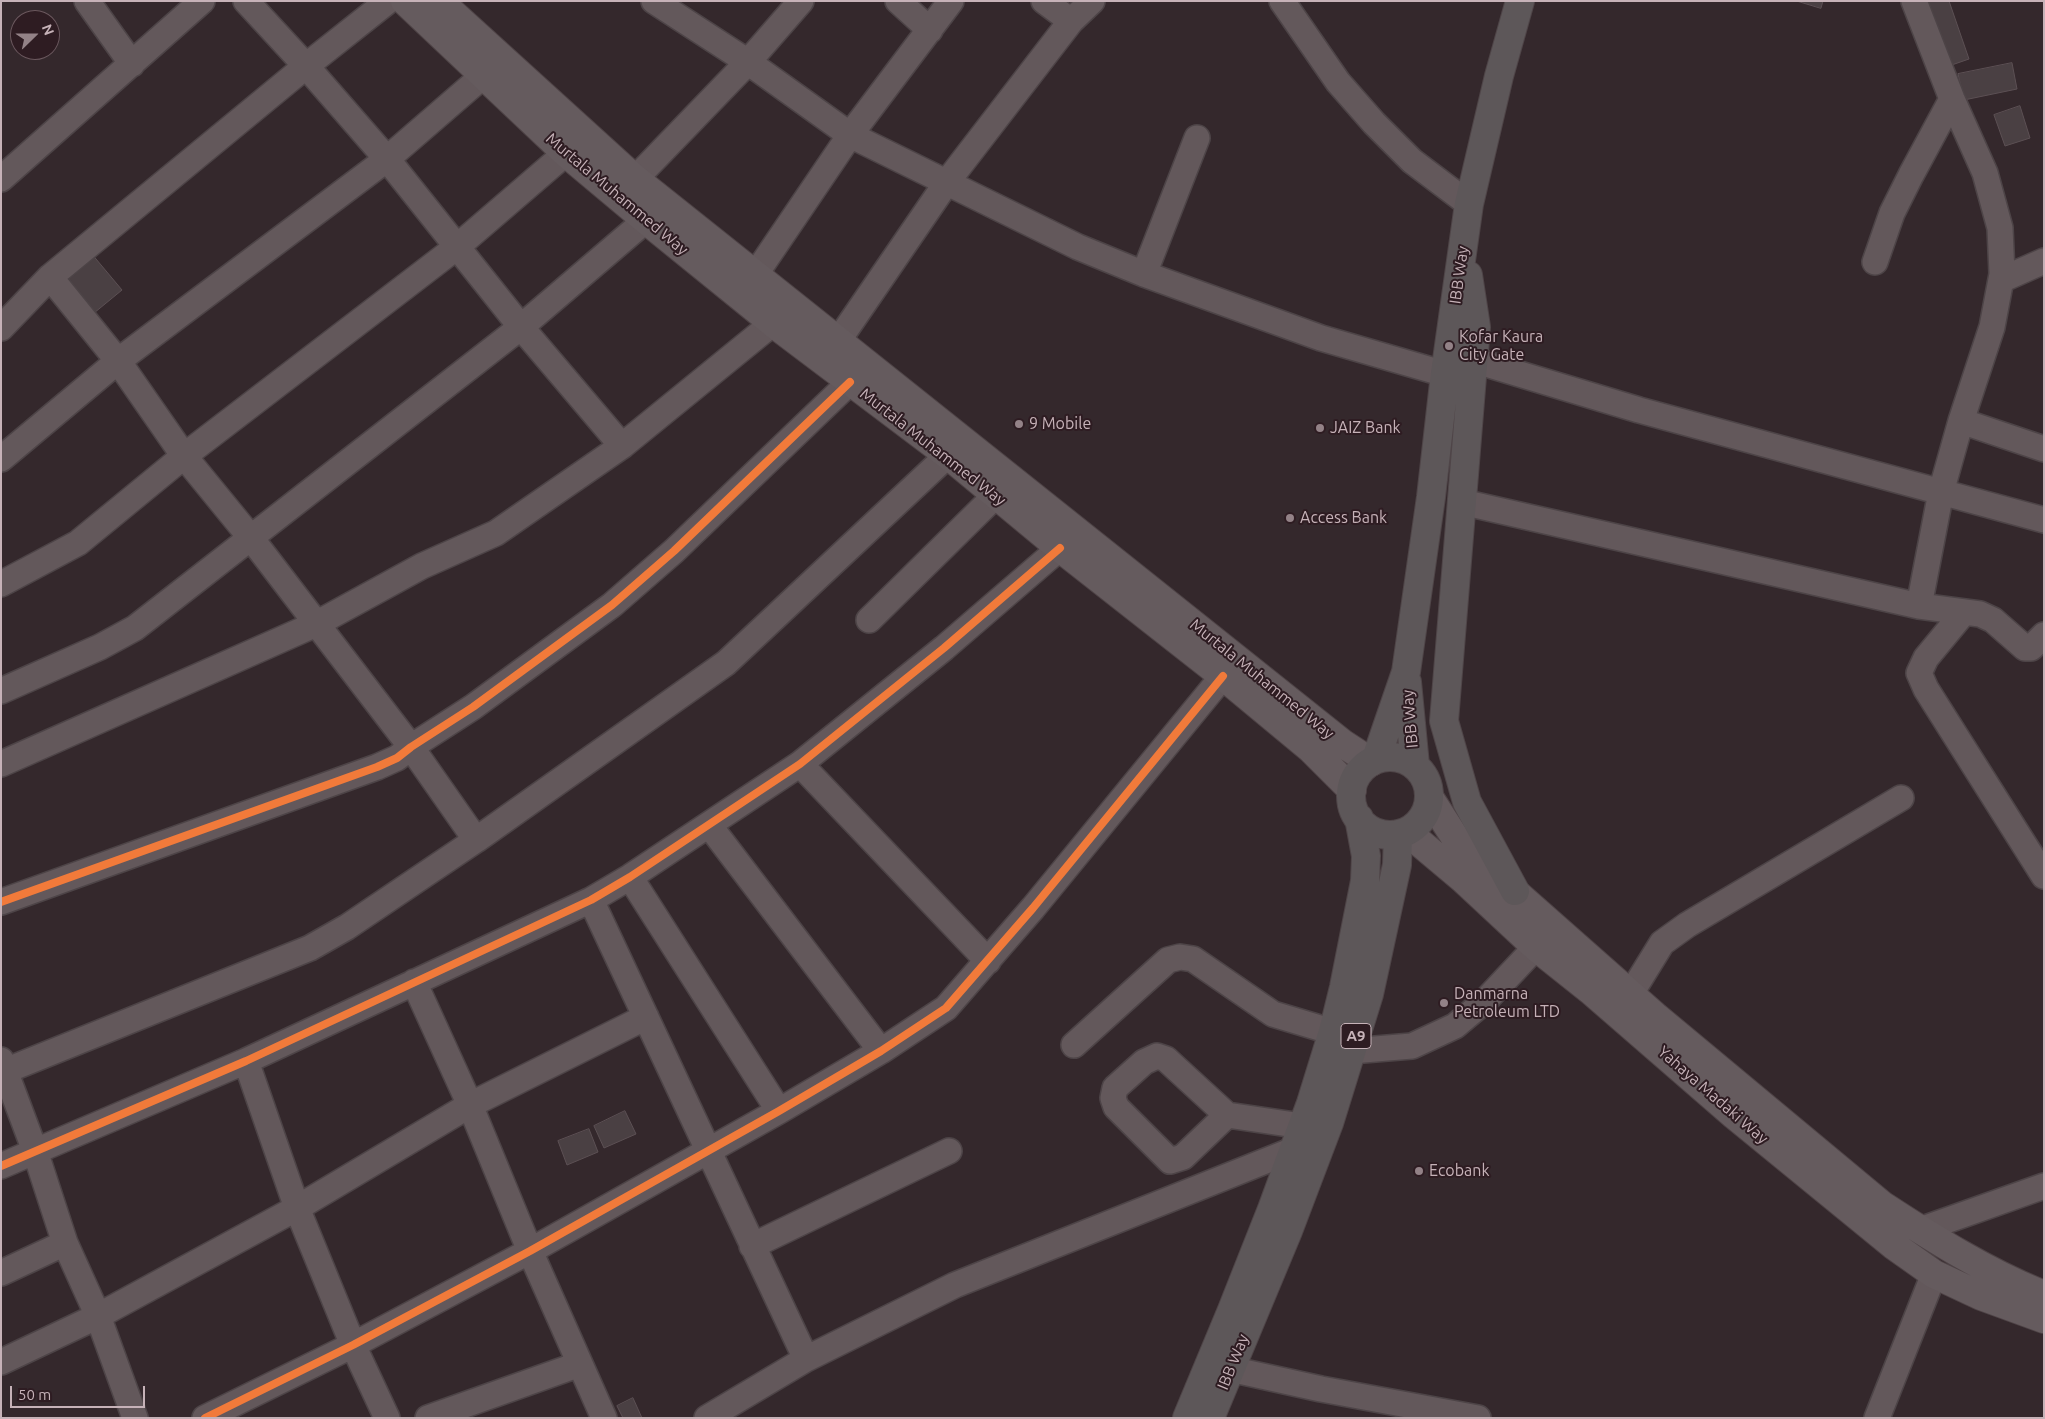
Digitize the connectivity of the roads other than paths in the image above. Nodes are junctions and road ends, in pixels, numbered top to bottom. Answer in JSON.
{"nodes":[{"id":1,"x":87,"y":1,"type":"edge"},
{"id":2,"x":202,"y":1,"type":"edge"},
{"id":3,"x":246,"y":1,"type":"edge"},
{"id":4,"x":388,"y":1,"type":"edge"},
{"id":5,"x":405,"y":1,"type":"edge"},
{"id":6,"x":439,"y":1,"type":"edge"},
{"id":7,"x":654,"y":1,"type":"edge"},
{"id":8,"x":801,"y":1,"type":"edge"},
{"id":9,"x":898,"y":1,"type":"edge"},
{"id":10,"x":951,"y":1,"type":"edge"},
{"id":11,"x":1044,"y":1,"type":"edge"},
{"id":12,"x":1092,"y":1,"type":"edge"},
{"id":13,"x":1282,"y":1,"type":"edge"},
{"id":14,"x":1520,"y":1,"type":"edge"},
{"id":15,"x":1914,"y":1,"type":"edge"},
{"id":16,"x":1071,"y":22,"type":"junction"},
{"id":17,"x":930,"y":30,"type":"junction"},
{"id":18,"x":748,"y":62,"type":"junction"},
{"id":19,"x":132,"y":64,"type":"junction"},
{"id":20,"x":306,"y":66,"type":"junction"},
{"id":21,"x":484,"y":75,"type":"junction"},
{"id":22,"x":1952,"y":99,"type":"junction"},
{"id":23,"x":850,"y":135,"type":"junction"},
{"id":24,"x":1196,"y":138,"type":"dead end"},
{"id":25,"x":566,"y":153,"type":"junction"},
{"id":26,"x":387,"y":159,"type":"junction"},
{"id":27,"x":635,"y":179,"type":"junction"},
{"id":28,"x":1,"y":180,"type":"edge"},
{"id":29,"x":947,"y":182,"type":"junction"},
{"id":30,"x":1469,"y":204,"type":"junction"},
{"id":31,"x":646,"y":220,"type":"junction"},
{"id":32,"x":1464,"y":243,"type":"junction"},
{"id":33,"x":458,"y":246,"type":"junction"},
{"id":34,"x":2044,"y":261,"type":"edge"},
{"id":35,"x":1875,"y":262,"type":"dead end"},
{"id":36,"x":1144,"y":274,"type":"junction"},
{"id":37,"x":755,"y":275,"type":"junction"},
{"id":38,"x":50,"y":277,"type":"junction"},
{"id":39,"x":2001,"y":280,"type":"junction"},
{"id":40,"x":782,"y":313,"type":"junction"},
{"id":41,"x":521,"y":327,"type":"junction"},
{"id":42,"x":1,"y":328,"type":"edge"},
{"id":43,"x":838,"y":341,"type":"junction"},
{"id":44,"x":1473,"y":360,"type":"junction"},
{"id":45,"x":118,"y":361,"type":"junction"},
{"id":46,"x":1444,"y":374,"type":"junction"},
{"id":47,"x":850,"y":382,"type":"junction"},
{"id":48,"x":1961,"y":421,"type":"junction"},
{"id":49,"x":622,"y":446,"type":"junction"},
{"id":50,"x":2044,"y":449,"type":"edge"},
{"id":51,"x":948,"y":455,"type":"junction"},
{"id":52,"x":184,"y":456,"type":"junction"},
{"id":53,"x":1,"y":459,"type":"edge"},
{"id":54,"x":1941,"y":492,"type":"junction"},
{"id":55,"x":996,"y":495,"type":"junction"},
{"id":56,"x":1462,"y":502,"type":"junction"},
{"id":57,"x":2044,"y":520,"type":"edge"},
{"id":58,"x":250,"y":538,"type":"junction"},
{"id":59,"x":1060,"y":548,"type":"junction"},
{"id":60,"x":1,"y":584,"type":"edge"},
{"id":61,"x":1919,"y":606,"type":"junction"},
{"id":62,"x":1964,"y":612,"type":"junction"},
{"id":63,"x":869,"y":620,"type":"dead end"},
{"id":64,"x":316,"y":624,"type":"junction"},
{"id":65,"x":2044,"y":635,"type":"edge"},
{"id":66,"x":1406,"y":672,"type":"junction"},
{"id":67,"x":1223,"y":676,"type":"junction"},
{"id":68,"x":1,"y":691,"type":"edge"},
{"id":69,"x":411,"y":747,"type":"junction"},
{"id":70,"x":1373,"y":761,"type":"junction"},
{"id":71,"x":1,"y":764,"type":"edge"},
{"id":72,"x":800,"y":764,"type":"junction"},
{"id":73,"x":1415,"y":766,"type":"junction"},
{"id":74,"x":1352,"y":790,"type":"junction"},
{"id":75,"x":1429,"y":797,"type":"junction"},
{"id":76,"x":1901,"y":798,"type":"dead end"},
{"id":77,"x":1359,"y":818,"type":"junction"},
{"id":78,"x":709,"y":825,"type":"junction"},
{"id":79,"x":1402,"y":833,"type":"junction"},
{"id":80,"x":476,"y":840,"type":"junction"},
{"id":81,"x":2044,"y":876,"type":"edge"},
{"id":82,"x":630,"y":877,"type":"junction"},
{"id":83,"x":1515,"y":891,"type":"junction"},
{"id":84,"x":590,"y":900,"type":"junction"},
{"id":85,"x":1,"y":902,"type":"edge"},
{"id":86,"x":1536,"y":947,"type":"junction"},
{"id":87,"x":988,"y":961,"type":"junction"},
{"id":88,"x":414,"y":982,"type":"junction"},
{"id":89,"x":1630,"y":995,"type":"junction"},
{"id":90,"x":646,"y":1018,"type":"junction"},
{"id":91,"x":1342,"y":1041,"type":"junction"},
{"id":92,"x":1074,"y":1045,"type":"dead end"},
{"id":93,"x":881,"y":1051,"type":"junction"},
{"id":94,"x":246,"y":1061,"type":"junction"},
{"id":95,"x":3,"y":1065,"type":"edge"},
{"id":96,"x":470,"y":1105,"type":"junction"},
{"id":97,"x":1741,"y":1105,"type":"junction"},
{"id":98,"x":779,"y":1111,"type":"junction"},
{"id":99,"x":1228,"y":1115,"type":"junction"},
{"id":100,"x":1770,"y":1130,"type":"junction"},
{"id":101,"x":1298,"y":1138,"type":"junction"},
{"id":102,"x":709,"y":1150,"type":"junction"},
{"id":103,"x":35,"y":1151,"type":"junction"},
{"id":104,"x":950,"y":1151,"type":"dead end"},
{"id":105,"x":1,"y":1166,"type":"edge"},
{"id":106,"x":2044,"y":1186,"type":"edge"},
{"id":107,"x":298,"y":1208,"type":"junction"},
{"id":108,"x":1920,"y":1230,"type":"junction"},
{"id":109,"x":65,"y":1243,"type":"junction"},
{"id":110,"x":752,"y":1246,"type":"junction"},
{"id":111,"x":530,"y":1251,"type":"junction"},
{"id":112,"x":1,"y":1273,"type":"edge"},
{"id":113,"x":1934,"y":1274,"type":"junction"},
{"id":114,"x":2044,"y":1295,"type":"edge"},
{"id":115,"x":1244,"y":1308,"type":"junction"},
{"id":116,"x":98,"y":1316,"type":"junction"},
{"id":117,"x":2044,"y":1320,"type":"edge"},
{"id":118,"x":353,"y":1346,"type":"junction"},
{"id":119,"x":806,"y":1359,"type":"junction"},
{"id":120,"x":1,"y":1362,"type":"edge"},
{"id":121,"x":580,"y":1364,"type":"junction"},
{"id":122,"x":1230,"y":1369,"type":"junction"},
{"id":123,"x":135,"y":1418,"type":"edge"},
{"id":124,"x":205,"y":1418,"type":"edge"},
{"id":125,"x":388,"y":1418,"type":"edge"},
{"id":126,"x":428,"y":1418,"type":"edge"},
{"id":127,"x":604,"y":1418,"type":"edge"},
{"id":128,"x":707,"y":1418,"type":"edge"},
{"id":129,"x":1187,"y":1418,"type":"edge"},
{"id":130,"x":1210,"y":1418,"type":"edge"},
{"id":131,"x":1478,"y":1418,"type":"edge"},
{"id":132,"x":1877,"y":1418,"type":"edge"}],
"edges":[{"from":1,"to":19,"type":"street"},
{"from":2,"to":19,"type":"street"},
{"from":3,"to":20,"type":"street"},
{"from":4,"to":20,"type":"street"},
{"from":5,"to":21,"type":"main road","name":"Murtala Muhammed Way"},
{"from":6,"to":27,"type":"main road","name":"Murtala Muhammed Way"},
{"from":7,"to":18,"type":"street"},
{"from":8,"to":18,"type":"street"},
{"from":9,"to":17,"type":"street"},
{"from":10,"to":17,"type":"street"},
{"from":11,"to":16,"type":"street"},
{"from":12,"to":16,"type":"street"},
{"from":13,"to":30,"type":"street"},
{"from":14,"to":30,"type":"highway","name":"IBB Way"},
{"from":15,"to":22,"type":"street"},
{"from":16,"to":29,"type":"street"},
{"from":17,"to":23,"type":"street"},
{"from":18,"to":23,"type":"street"},
{"from":18,"to":27,"type":"street"},
{"from":19,"to":28,"type":"street"},
{"from":20,"to":26,"type":"street"},
{"from":20,"to":38,"type":"street"},
{"from":21,"to":25,"type":"main road","name":"Murtala Muhammed Way"},
{"from":21,"to":26,"type":"street"},
{"from":22,"to":35,"type":"street"},
{"from":22,"to":39,"type":"street"},
{"from":23,"to":29,"type":"street"},
{"from":23,"to":37,"type":"street"},
{"from":24,"to":36,"type":"street"},
{"from":25,"to":31,"type":"main road","name":"Murtala Muhammed Way"},
{"from":25,"to":33,"type":"street"},
{"from":26,"to":33,"type":"street"},
{"from":26,"to":45,"type":"street"},
{"from":27,"to":37,"type":"main road","name":"Murtala Muhammed Way"},
{"from":29,"to":36,"type":"street"},
{"from":29,"to":43,"type":"street"},
{"from":30,"to":32,"type":"highway","name":"IBB Way"},
{"from":31,"to":40,"type":"main road","name":"Murtala Muhammed Way"},
{"from":31,"to":41,"type":"street"},
{"from":32,"to":44,"type":"highway"},
{"from":32,"to":46,"type":"highway","name":"IBB Way"},
{"from":33,"to":41,"type":"street"},
{"from":33,"to":52,"type":"street"},
{"from":34,"to":39,"type":"street"},
{"from":36,"to":46,"type":"street"},
{"from":37,"to":40,"type":"main road","name":"Murtala Muhammed Way"},
{"from":38,"to":42,"type":"street"},
{"from":38,"to":45,"type":"street"},
{"from":39,"to":48,"type":"street"},
{"from":40,"to":43,"type":"main road","name":"Murtala Muhammed Way"},
{"from":40,"to":47,"type":"main road","name":"Murtala Muhammed Way"},
{"from":40,"to":49,"type":"street"},
{"from":41,"to":49,"type":"street"},
{"from":41,"to":58,"type":"street"},
{"from":43,"to":70,"type":"main road","name":"Murtala Muhammed Way"},
{"from":44,"to":54,"type":"street"},
{"from":44,"to":56,"type":"highway"},
{"from":45,"to":52,"type":"street"},
{"from":45,"to":53,"type":"street"},
{"from":46,"to":66,"type":"highway","name":"IBB Way"},
{"from":47,"to":51,"type":"main road","name":"Murtala Muhammed Way"},
{"from":47,"to":69,"type":"street"},
{"from":48,"to":50,"type":"street"},
{"from":48,"to":54,"type":"street"},
{"from":49,"to":64,"type":"street"},
{"from":51,"to":55,"type":"main road","name":"Murtala Muhammed Way"},
{"from":51,"to":80,"type":"street"},
{"from":52,"to":58,"type":"street"},
{"from":52,"to":60,"type":"street"},
{"from":54,"to":57,"type":"street"},
{"from":54,"to":61,"type":"street"},
{"from":55,"to":59,"type":"main road","name":"Murtala Muhammed Way"},
{"from":55,"to":63,"type":"street"},
{"from":56,"to":61,"type":"street"},
{"from":56,"to":83,"type":"highway"},
{"from":58,"to":64,"type":"street"},
{"from":58,"to":68,"type":"street"},
{"from":59,"to":67,"type":"main road","name":"Murtala Muhammed Way"},
{"from":59,"to":72,"type":"street"},
{"from":61,"to":62,"type":"street"},
{"from":62,"to":65,"type":"street"},
{"from":62,"to":81,"type":"street"},
{"from":64,"to":69,"type":"street"},
{"from":64,"to":71,"type":"street"},
{"from":66,"to":70,"type":"highway","name":"IBB Way"},
{"from":66,"to":73,"type":"highway","name":"IBB Way"},
{"from":67,"to":74,"type":"main road","name":"Murtala Muhammed Way"},
{"from":67,"to":87,"type":"street"},
{"from":69,"to":80,"type":"street"},
{"from":69,"to":85,"type":"street"},
{"from":70,"to":73,"type":"highway"},
{"from":70,"to":74,"type":"highway"},
{"from":72,"to":78,"type":"street"},
{"from":72,"to":87,"type":"street"},
{"from":73,"to":75,"type":"highway"},
{"from":74,"to":77,"type":"highway","number":"A9"},
{"from":75,"to":79,"type":"highway"},
{"from":75,"to":83,"type":"main road","name":"Yahaya Madaki Way"},
{"from":76,"to":89,"type":"street"},
{"from":77,"to":79,"type":"highway"},
{"from":77,"to":91,"type":"highway","number":"A9"},
{"from":78,"to":82,"type":"street"},
{"from":78,"to":93,"type":"street"},
{"from":79,"to":86,"type":"main road","name":"Yahaya Madaki Way"},
{"from":79,"to":91,"type":"highway","number":"A9"},
{"from":80,"to":95,"type":"street"},
{"from":82,"to":84,"type":"street"},
{"from":82,"to":98,"type":"street"},
{"from":83,"to":89,"type":"main road","name":"Yahaya Madaki Way"},
{"from":84,"to":88,"type":"street"},
{"from":84,"to":90,"type":"street"},
{"from":86,"to":91,"type":"street"},
{"from":86,"to":97,"type":"main road","name":"Yahaya Madaki Way"},
{"from":87,"to":93,"type":"street"},
{"from":88,"to":94,"type":"street"},
{"from":88,"to":96,"type":"street"},
{"from":89,"to":97,"type":"main road","name":"Yahaya Madaki Way"},
{"from":90,"to":96,"type":"street"},
{"from":90,"to":102,"type":"street"},
{"from":91,"to":92,"type":"street"},
{"from":91,"to":101,"type":"highway","number":"A9"},
{"from":91,"to":115,"type":"highway","number":"A9"},
{"from":93,"to":98,"type":"street"},
{"from":94,"to":103,"type":"street"},
{"from":94,"to":107,"type":"street"},
{"from":95,"to":103,"type":"street"},
{"from":96,"to":107,"type":"street"},
{"from":96,"to":111,"type":"street"},
{"from":97,"to":100,"type":"main road","name":"Yahaya Madaki Way"},
{"from":98,"to":102,"type":"street"},
{"from":99,"to":99,"type":"street"},
{"from":99,"to":101,"type":"street"},
{"from":100,"to":108,"type":"main road","name":"Yahaya Madaki Way"},
{"from":100,"to":113,"type":"main road","name":"Yahaya Madaki Way"},
{"from":101,"to":115,"type":"highway","number":"A9"},
{"from":101,"to":119,"type":"street"},
{"from":102,"to":110,"type":"street"},
{"from":102,"to":111,"type":"street"},
{"from":103,"to":105,"type":"street"},
{"from":103,"to":109,"type":"street"},
{"from":104,"to":110,"type":"street"},
{"from":106,"to":108,"type":"street"},
{"from":107,"to":116,"type":"street"},
{"from":107,"to":118,"type":"street"},
{"from":108,"to":114,"type":"main road","name":"Yahaya Madaki Way"},
{"from":109,"to":112,"type":"street"},
{"from":109,"to":116,"type":"street"},
{"from":110,"to":119,"type":"street"},
{"from":111,"to":118,"type":"street"},
{"from":111,"to":121,"type":"street"},
{"from":113,"to":117,"type":"main road","name":"Yahaya Madaki Way"},
{"from":113,"to":132,"type":"street"},
{"from":115,"to":122,"type":"highway","name":"IBB Way","number":"A9"},
{"from":115,"to":129,"type":"highway","number":"A9"},
{"from":116,"to":120,"type":"street"},
{"from":116,"to":123,"type":"street"},
{"from":118,"to":124,"type":"street"},
{"from":118,"to":125,"type":"street"},
{"from":119,"to":128,"type":"street"},
{"from":121,"to":126,"type":"street"},
{"from":121,"to":127,"type":"street"},
{"from":122,"to":130,"type":"highway","name":"IBB Way","number":"A9"},
{"from":122,"to":131,"type":"street"}]}
